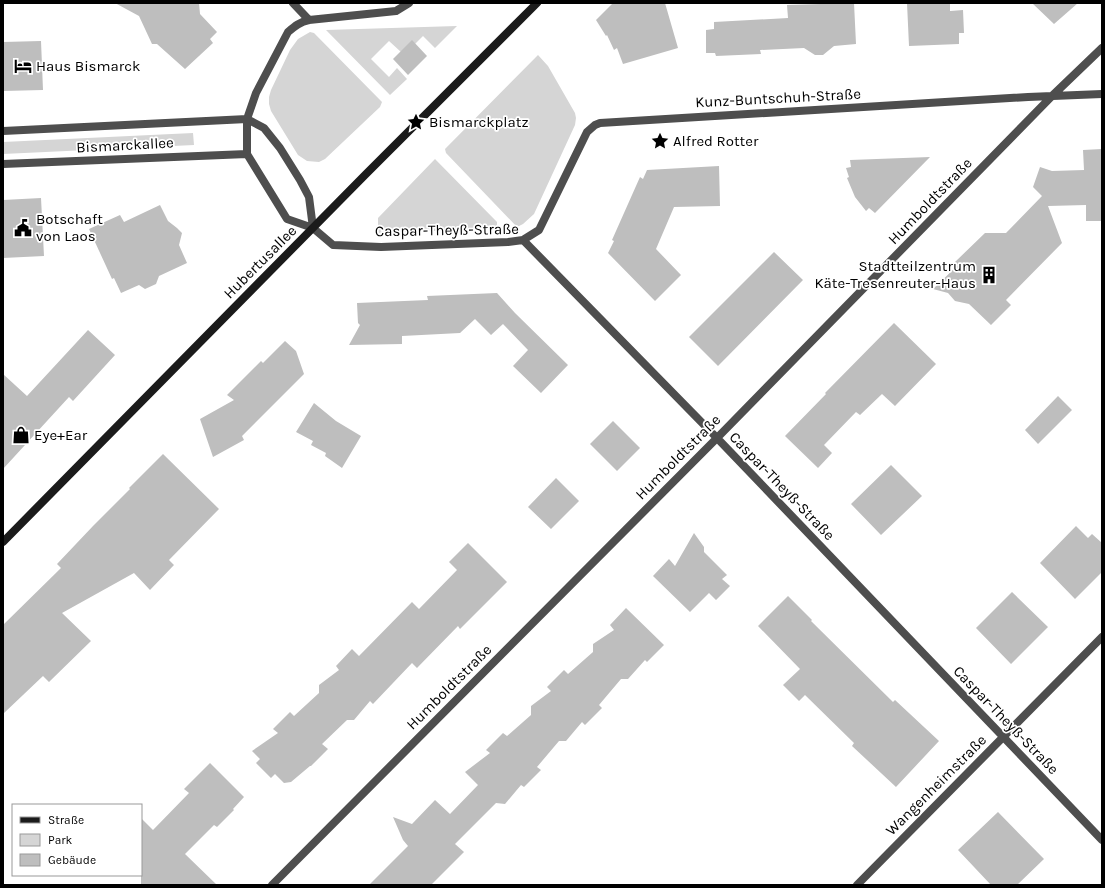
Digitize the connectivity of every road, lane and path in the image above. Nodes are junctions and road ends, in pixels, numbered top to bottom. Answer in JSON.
{"nodes":[{"id":1,"x":293,"y":3,"type":"edge"},
{"id":2,"x":409,"y":3,"type":"edge"},
{"id":3,"x":537,"y":3,"type":"edge"},
{"id":4,"x":309,"y":20,"type":"junction"},
{"id":5,"x":1102,"y":48,"type":"edge"},
{"id":6,"x":1102,"y":94,"type":"edge"},
{"id":7,"x":1052,"y":96,"type":"junction"},
{"id":8,"x":247,"y":119,"type":"junction"},
{"id":9,"x":3,"y":131,"type":"edge"},
{"id":10,"x":247,"y":154,"type":"junction"},
{"id":11,"x":3,"y":164,"type":"edge"},
{"id":12,"x":313,"y":228,"type":"junction"},
{"id":13,"x":523,"y":240,"type":"junction"},
{"id":14,"x":716,"y":438,"type":"junction"},
{"id":15,"x":3,"y":542,"type":"edge"},
{"id":16,"x":1102,"y":637,"type":"edge"},
{"id":17,"x":1003,"y":737,"type":"junction"},
{"id":18,"x":1102,"y":840,"type":"edge"},
{"id":19,"x":272,"y":885,"type":"edge"},
{"id":20,"x":857,"y":885,"type":"edge"}],
"edges":[{"from":1,"to":4,"type":"street"},
{"from":2,"to":4,"type":"street"},
{"from":3,"to":12,"type":"main road","name":"Hubertusallee"},
{"from":4,"to":8,"type":"street"},
{"from":5,"to":7,"type":"street","name":"Humboldtstraße"},
{"from":6,"to":7,"type":"street","name":"Kunz-Buntschuh-Straße"},
{"from":7,"to":13,"type":"street","name":"Kunz-Buntschuh-Straße"},
{"from":7,"to":14,"type":"street","name":"Humboldtstraße"},
{"from":8,"to":9,"type":"street","name":"Bismarckallee"},
{"from":8,"to":10,"type":"street"},
{"from":8,"to":12,"type":"street"},
{"from":10,"to":11,"type":"street","name":"Bismarckallee"},
{"from":10,"to":12,"type":"street"},
{"from":12,"to":13,"type":"street","name":"Caspar-Theyß-Straße"},
{"from":12,"to":15,"type":"main road","name":"Hubertusallee"},
{"from":13,"to":14,"type":"street","name":"Caspar-Theyß-Straße"},
{"from":14,"to":17,"type":"street","name":"Caspar-Theyß-Straße"},
{"from":14,"to":19,"type":"street","name":"Humboldtstraße"},
{"from":16,"to":17,"type":"street","name":"Wangenheimstraße"},
{"from":17,"to":18,"type":"street","name":"Caspar-Theyß-Straße"},
{"from":17,"to":20,"type":"street","name":"Wangenheimstraße"}]}
